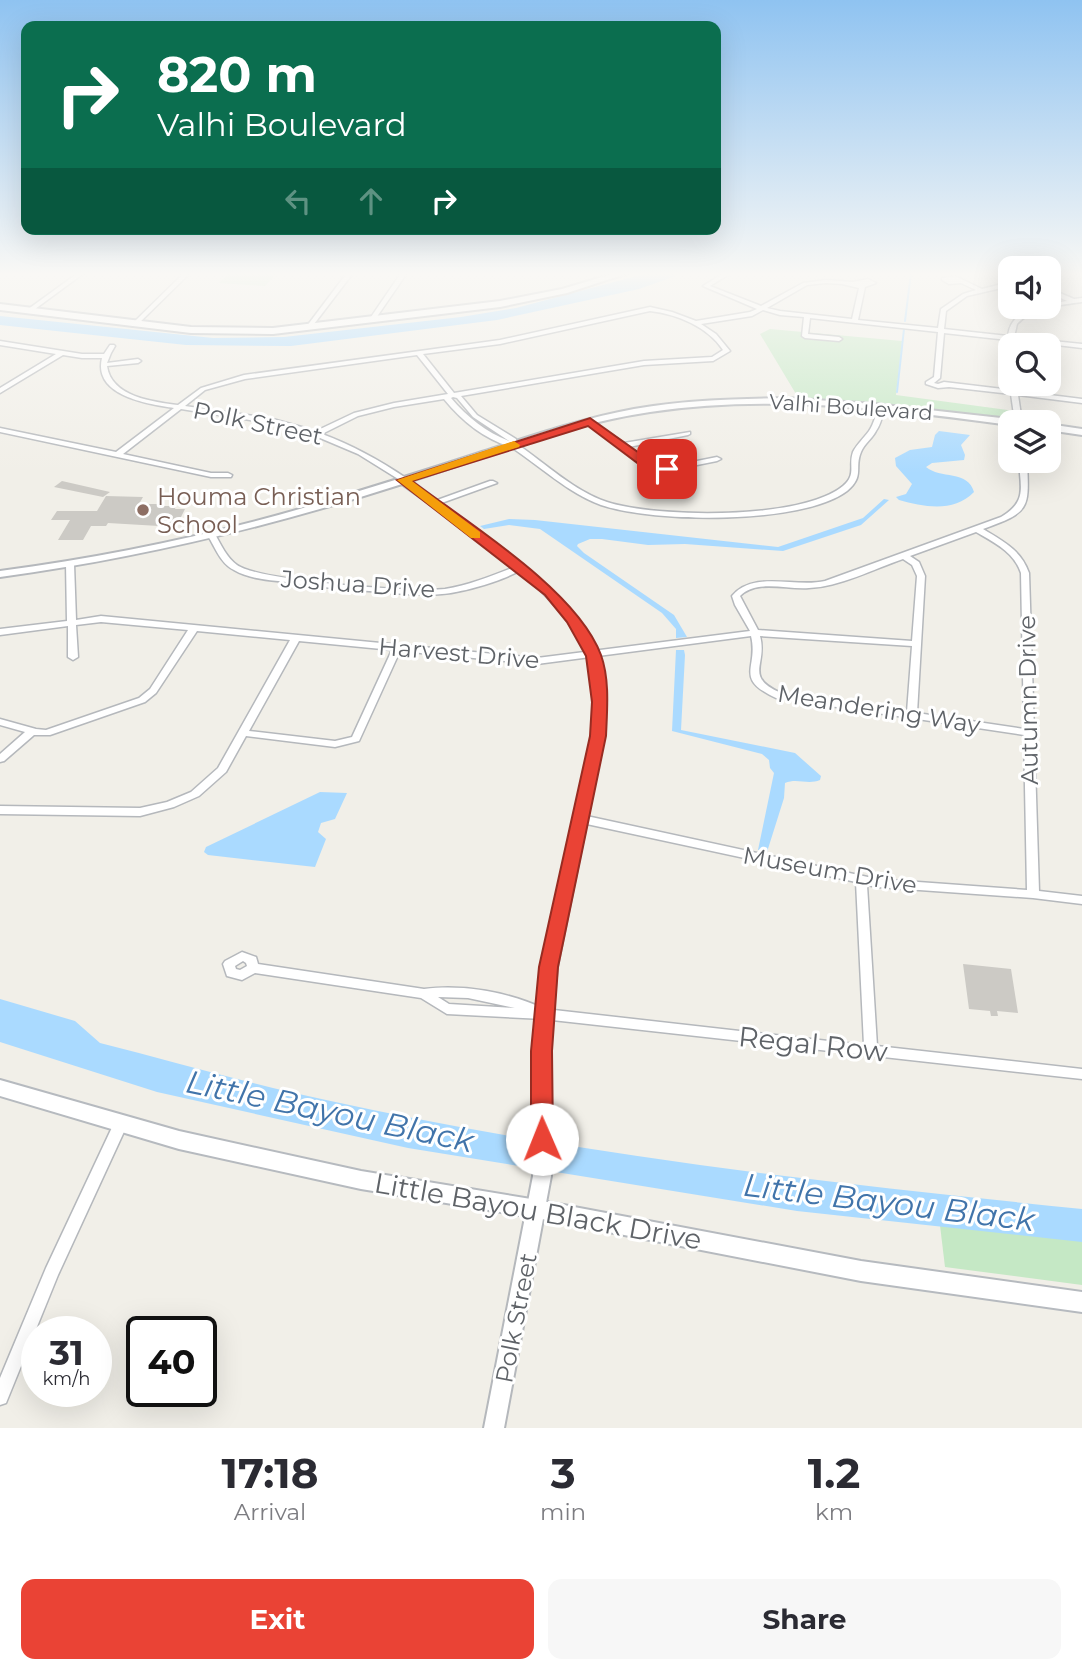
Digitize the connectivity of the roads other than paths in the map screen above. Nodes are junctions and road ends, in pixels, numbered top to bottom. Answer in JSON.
{"nodes":[{"id":1,"x":507,"y":340,"type":"edge"},
{"id":2,"x":716,"y":340,"type":"edge"},
{"id":3,"x":940,"y":340,"type":"edge"},
{"id":4,"x":0,"y":344,"type":"edge"},
{"id":5,"x":1061,"y":345,"type":"edge"},
{"id":6,"x":112,"y":346,"type":"dead end"},
{"id":7,"x":1082,"y":346,"type":"edge"},
{"id":8,"x":62,"y":353,"type":"junction"},
{"id":9,"x":419,"y":354,"type":"junction"},
{"id":10,"x":106,"y":356,"type":"junction"},
{"id":11,"x":138,"y":362,"type":"dead end"},
{"id":12,"x":103,"y":365,"type":"junction"},
{"id":13,"x":0,"y":391,"type":"edge"},
{"id":14,"x":998,"y":391,"type":"edge"},
{"id":15,"x":452,"y":395,"type":"junction"},
{"id":16,"x":1039,"y":396,"type":"edge"},
{"id":17,"x":1082,"y":401,"type":"edge"},
{"id":18,"x":180,"y":406,"type":"junction"},
{"id":19,"x":882,"y":406,"type":"junction"},
{"id":20,"x":478,"y":418,"type":"junction"},
{"id":21,"x":998,"y":420,"type":"edge"},
{"id":22,"x":469,"y":421,"type":"junction"},
{"id":23,"x":590,"y":422,"type":"junction"},
{"id":24,"x":39,"y":426,"type":"dead end"},
{"id":25,"x":1061,"y":429,"type":"edge"},
{"id":26,"x":0,"y":430,"type":"edge"},
{"id":27,"x":1082,"y":432,"type":"edge"},
{"id":28,"x":318,"y":433,"type":"junction"},
{"id":29,"x":688,"y":433,"type":"dead end"},
{"id":30,"x":26,"y":435,"type":"junction"},
{"id":31,"x":514,"y":445,"type":"junction"},
{"id":32,"x":622,"y":446,"type":"junction"},
{"id":33,"x":117,"y":455,"type":"junction"},
{"id":34,"x":717,"y":459,"type":"dead end"},
{"id":35,"x":1024,"y":473,"type":"edge"},
{"id":36,"x":228,"y":475,"type":"dead end"},
{"id":37,"x":403,"y":480,"type":"junction"},
{"id":38,"x":493,"y":483,"type":"dead end"},
{"id":39,"x":433,"y":503,"type":"junction"},
{"id":40,"x":977,"y":529,"type":"junction"},
{"id":41,"x":212,"y":536,"type":"junction"},
{"id":42,"x":904,"y":556,"type":"junction"},
{"id":43,"x":71,"y":564,"type":"junction"},
{"id":44,"x":520,"y":568,"type":"junction"},
{"id":45,"x":0,"y":574,"type":"edge"},
{"id":46,"x":71,"y":622,"type":"junction"},
{"id":47,"x":194,"y":628,"type":"junction"},
{"id":48,"x":0,"y":632,"type":"edge"},
{"id":49,"x":756,"y":633,"type":"junction"},
{"id":50,"x":296,"y":638,"type":"junction"},
{"id":51,"x":917,"y":644,"type":"junction"},
{"id":52,"x":397,"y":648,"type":"junction"},
{"id":53,"x":593,"y":656,"type":"junction"},
{"id":54,"x":73,"y":657,"type":"dead end"},
{"id":55,"x":912,"y":716,"type":"junction"},
{"id":56,"x":0,"y":722,"type":"edge"},
{"id":57,"x":32,"y":731,"type":"junction"},
{"id":58,"x":243,"y":733,"type":"junction"},
{"id":59,"x":1029,"y":733,"type":"junction"},
{"id":60,"x":0,"y":759,"type":"edge"},
{"id":61,"x":0,"y":810,"type":"edge"},
{"id":62,"x":582,"y":819,"type":"junction"},
{"id":63,"x":861,"y":880,"type":"junction"},
{"id":64,"x":1033,"y":894,"type":"junction"},
{"id":65,"x":1082,"y":900,"type":"edge"},
{"id":66,"x":253,"y":968,"type":"dead end"},
{"id":67,"x":465,"y":993,"type":"junction"},
{"id":68,"x":424,"y":995,"type":"junction"},
{"id":69,"x":460,"y":1010,"type":"junction"},
{"id":70,"x":543,"y":1014,"type":"junction"},
{"id":71,"x":871,"y":1051,"type":"junction"},
{"id":72,"x":1082,"y":1074,"type":"edge"},
{"id":73,"x":0,"y":1088,"type":"edge"},
{"id":74,"x":121,"y":1123,"type":"junction"},
{"id":75,"x":537,"y":1209,"type":"junction"},
{"id":76,"x":1082,"y":1302,"type":"edge"},
{"id":77,"x":0,"y":1397,"type":"edge"},
{"id":78,"x":494,"y":1428,"type":"edge"}],
"edges":[{"from":1,"to":9,"type":"street"},
{"from":2,"to":15,"type":"street"},
{"from":3,"to":14,"type":"street"},
{"from":4,"to":8,"type":"street"},
{"from":5,"to":7,"type":"street"},
{"from":6,"to":10,"type":"street"},
{"from":8,"to":10,"type":"street"},
{"from":8,"to":13,"type":"street"},
{"from":9,"to":15,"type":"street"},
{"from":9,"to":18,"type":"street"},
{"from":10,"to":12,"type":"street"},
{"from":11,"to":12,"type":"street"},
{"from":12,"to":18,"type":"street","name":"Polk Street"},
{"from":15,"to":20,"type":"street"},
{"from":15,"to":22,"type":"street"},
{"from":15,"to":28,"type":"street"},
{"from":16,"to":17,"type":"street"},
{"from":18,"to":28,"type":"street","name":"Polk Street"},
{"from":18,"to":33,"type":"street"},
{"from":19,"to":21,"type":"street","name":"Valhi Boulevard"},
{"from":19,"to":23,"type":"street","name":"Valhi Boulevard"},
{"from":19,"to":31,"type":"street"},
{"from":20,"to":22,"type":"street"},
{"from":20,"to":31,"type":"street"},
{"from":22,"to":31,"type":"street"},
{"from":23,"to":31,"type":"street","name":"Valhi Boulevard"},
{"from":23,"to":32,"type":"street"},
{"from":24,"to":30,"type":"street"},
{"from":25,"to":27,"type":"street"},
{"from":26,"to":30,"type":"street"},
{"from":28,"to":37,"type":"street","name":"Polk Street"},
{"from":29,"to":32,"type":"street"},
{"from":30,"to":33,"type":"street"},
{"from":31,"to":37,"type":"street","name":"Valhi Boulevard"},
{"from":32,"to":34,"type":"street"},
{"from":33,"to":36,"type":"street"},
{"from":35,"to":40,"type":"street"},
{"from":37,"to":39,"type":"street","name":"Polk Street"},
{"from":37,"to":41,"type":"street","name":"Valhi Boulevard"},
{"from":38,"to":39,"type":"street"},
{"from":39,"to":44,"type":"street","name":"Polk Street"},
{"from":40,"to":42,"type":"street"},
{"from":40,"to":59,"type":"street","name":"Autumn Drive"},
{"from":41,"to":43,"type":"street","name":"Valhi Boulevard"},
{"from":41,"to":44,"type":"street","name":"Joshua Drive"},
{"from":42,"to":49,"type":"street"},
{"from":42,"to":51,"type":"street"},
{"from":43,"to":45,"type":"street","name":"Valhi Boulevard"},
{"from":43,"to":46,"type":"street"},
{"from":44,"to":53,"type":"street","name":"Polk Street"},
{"from":46,"to":47,"type":"street","name":"Harvest Drive"},
{"from":46,"to":48,"type":"street","name":"Harvest Drive"},
{"from":46,"to":54,"type":"street"},
{"from":47,"to":50,"type":"street","name":"Harvest Drive"},
{"from":47,"to":57,"type":"street"},
{"from":49,"to":51,"type":"street","name":"Harvest Drive"},
{"from":49,"to":53,"type":"street","name":"Harvest Drive"},
{"from":49,"to":55,"type":"street","name":"Meandering Way"},
{"from":50,"to":52,"type":"street","name":"Harvest Drive"},
{"from":50,"to":58,"type":"street"},
{"from":51,"to":55,"type":"street"},
{"from":52,"to":53,"type":"street","name":"Harvest Drive"},
{"from":52,"to":58,"type":"street"},
{"from":53,"to":62,"type":"street","name":"Polk Street"},
{"from":55,"to":59,"type":"street","name":"Meandering Way"},
{"from":56,"to":57,"type":"street"},
{"from":57,"to":60,"type":"street"},
{"from":58,"to":61,"type":"street"},
{"from":59,"to":64,"type":"street","name":"Autumn Drive"},
{"from":62,"to":63,"type":"street","name":"Museum Drive"},
{"from":62,"to":70,"type":"street","name":"Polk Street"},
{"from":63,"to":64,"type":"street","name":"Museum Drive"},
{"from":63,"to":71,"type":"street"},
{"from":64,"to":65,"type":"street","name":"Museum Drive"},
{"from":66,"to":68,"type":"street"},
{"from":67,"to":68,"type":"street"},
{"from":67,"to":69,"type":"street"},
{"from":67,"to":70,"type":"street"},
{"from":68,"to":69,"type":"street"},
{"from":69,"to":70,"type":"street"},
{"from":70,"to":71,"type":"street","name":"Regal Row"},
{"from":70,"to":75,"type":"street","name":"Polk Street"},
{"from":71,"to":72,"type":"street","name":"Regal Row"},
{"from":73,"to":74,"type":"main road","name":"Little Bayou Black Drive"},
{"from":74,"to":75,"type":"main road","name":"Little Bayou Black Drive"},
{"from":74,"to":77,"type":"street"},
{"from":75,"to":76,"type":"main road","name":"Little Bayou Black Drive"},
{"from":75,"to":78,"type":"street","name":"Polk Street"}]}
